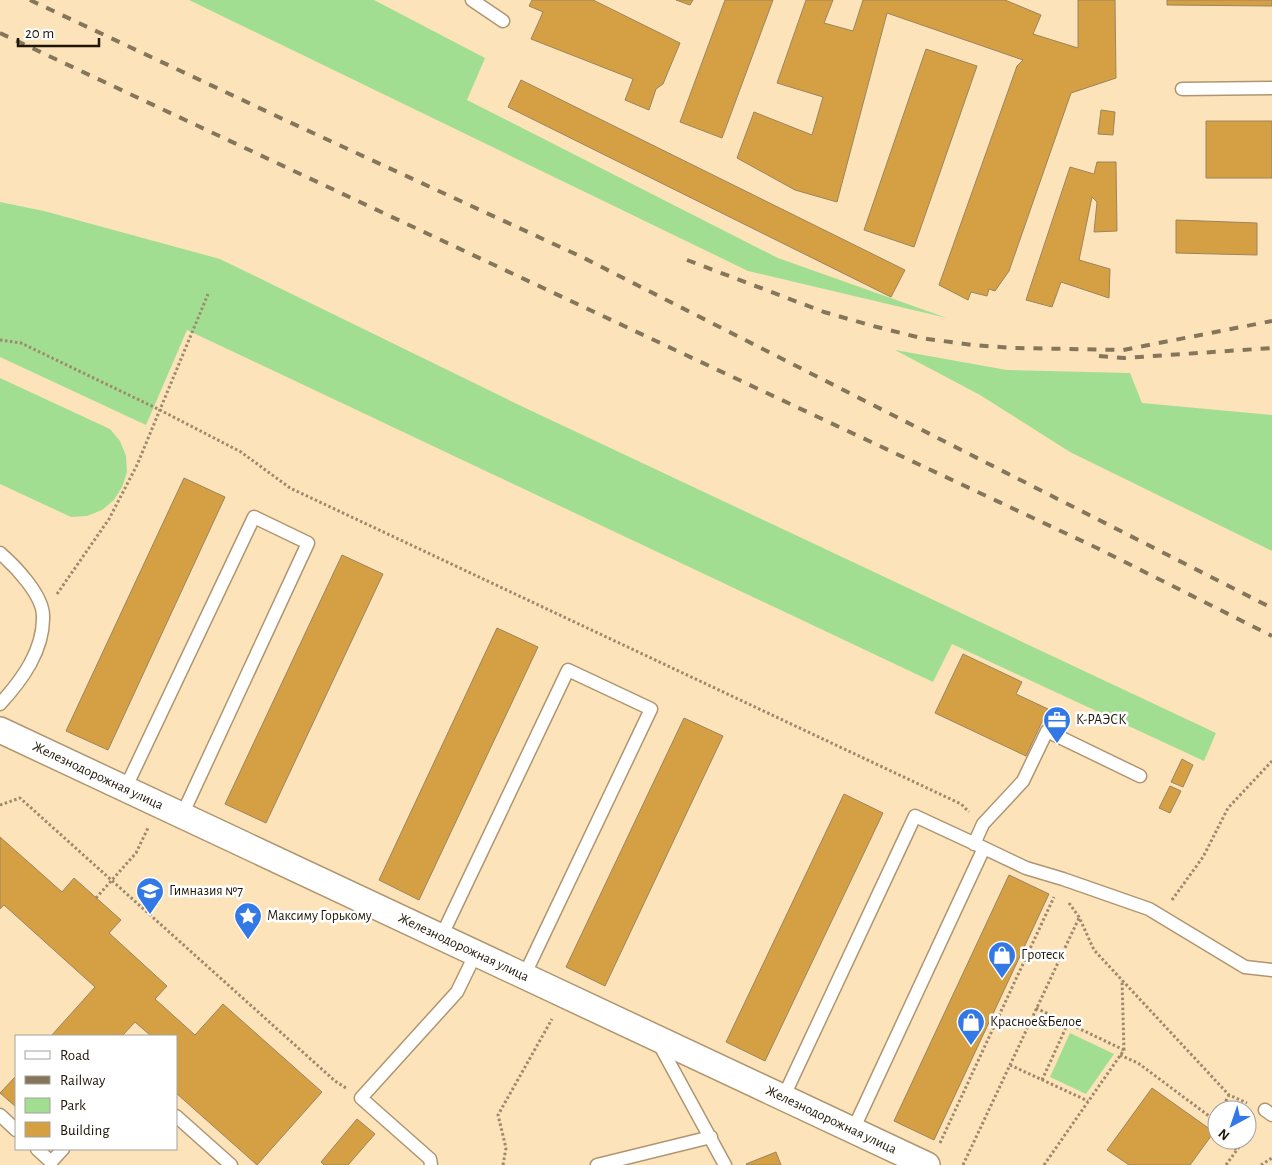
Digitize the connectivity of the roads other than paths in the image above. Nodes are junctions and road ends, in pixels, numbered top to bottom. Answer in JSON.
{"nodes":[{"id":1,"x":472,"y":0,"type":"edge"},
{"id":2,"x":503,"y":22,"type":"dead end"},
{"id":3,"x":1272,"y":88,"type":"edge"},
{"id":4,"x":1182,"y":89,"type":"dead end"},
{"id":5,"x":0,"y":553,"type":"edge"},
{"id":6,"x":0,"y":704,"type":"edge"},
{"id":7,"x":0,"y":730,"type":"edge"},
{"id":8,"x":1140,"y":776,"type":"dead end"},
{"id":9,"x":125,"y":789,"type":"junction"},
{"id":10,"x":182,"y":815,"type":"junction"},
{"id":11,"x":979,"y":846,"type":"junction"},
{"id":12,"x":441,"y":937,"type":"junction"},
{"id":13,"x":476,"y":953,"type":"junction"},
{"id":14,"x":1272,"y":970,"type":"edge"},
{"id":15,"x":524,"y":976,"type":"junction"},
{"id":16,"x":656,"y":1038,"type":"junction"},
{"id":17,"x":783,"y":1098,"type":"junction"},
{"id":18,"x":0,"y":1115,"type":"edge"},
{"id":19,"x":178,"y":1118,"type":"edge"},
{"id":20,"x":15,"y":1129,"type":"edge"},
{"id":21,"x":853,"y":1130,"type":"junction"},
{"id":22,"x":711,"y":1137,"type":"junction"},
{"id":23,"x":38,"y":1150,"type":"edge"},
{"id":24,"x":62,"y":1150,"type":"edge"},
{"id":25,"x":933,"y":1156,"type":"edge"},
{"id":26,"x":231,"y":1165,"type":"edge"},
{"id":27,"x":431,"y":1165,"type":"edge"},
{"id":28,"x":597,"y":1165,"type":"edge"},
{"id":29,"x":724,"y":1165,"type":"edge"}],
"edges":[{"from":1,"to":2,"type":"lane"},
{"from":3,"to":4,"type":"lane"},
{"from":5,"to":6,"type":"lane"},
{"from":7,"to":9,"type":"street","name":"Железнодорожная улица"},
{"from":8,"to":11,"type":"lane"},
{"from":9,"to":10,"type":"street","name":"Железнодорожная улица"},
{"from":9,"to":10,"type":"lane"},
{"from":10,"to":12,"type":"street","name":"Железнодорожная улица"},
{"from":11,"to":14,"type":"lane"},
{"from":11,"to":17,"type":"lane"},
{"from":11,"to":21,"type":"lane"},
{"from":12,"to":13,"type":"street","name":"Железнодорожная улица"},
{"from":12,"to":15,"type":"lane"},
{"from":13,"to":15,"type":"street","name":"Железнодорожная улица"},
{"from":13,"to":27,"type":"lane"},
{"from":15,"to":16,"type":"street","name":"Железнодорожная улица"},
{"from":16,"to":17,"type":"street","name":"Железнодорожная улица"},
{"from":16,"to":22,"type":"lane"},
{"from":17,"to":21,"type":"street","name":"Железнодорожная улица"},
{"from":18,"to":20,"type":"lane"},
{"from":19,"to":26,"type":"lane"},
{"from":21,"to":25,"type":"street","name":"Железнодорожная улица"},
{"from":22,"to":28,"type":"lane"},
{"from":22,"to":29,"type":"lane"},
{"from":23,"to":24,"type":"lane"}]}
